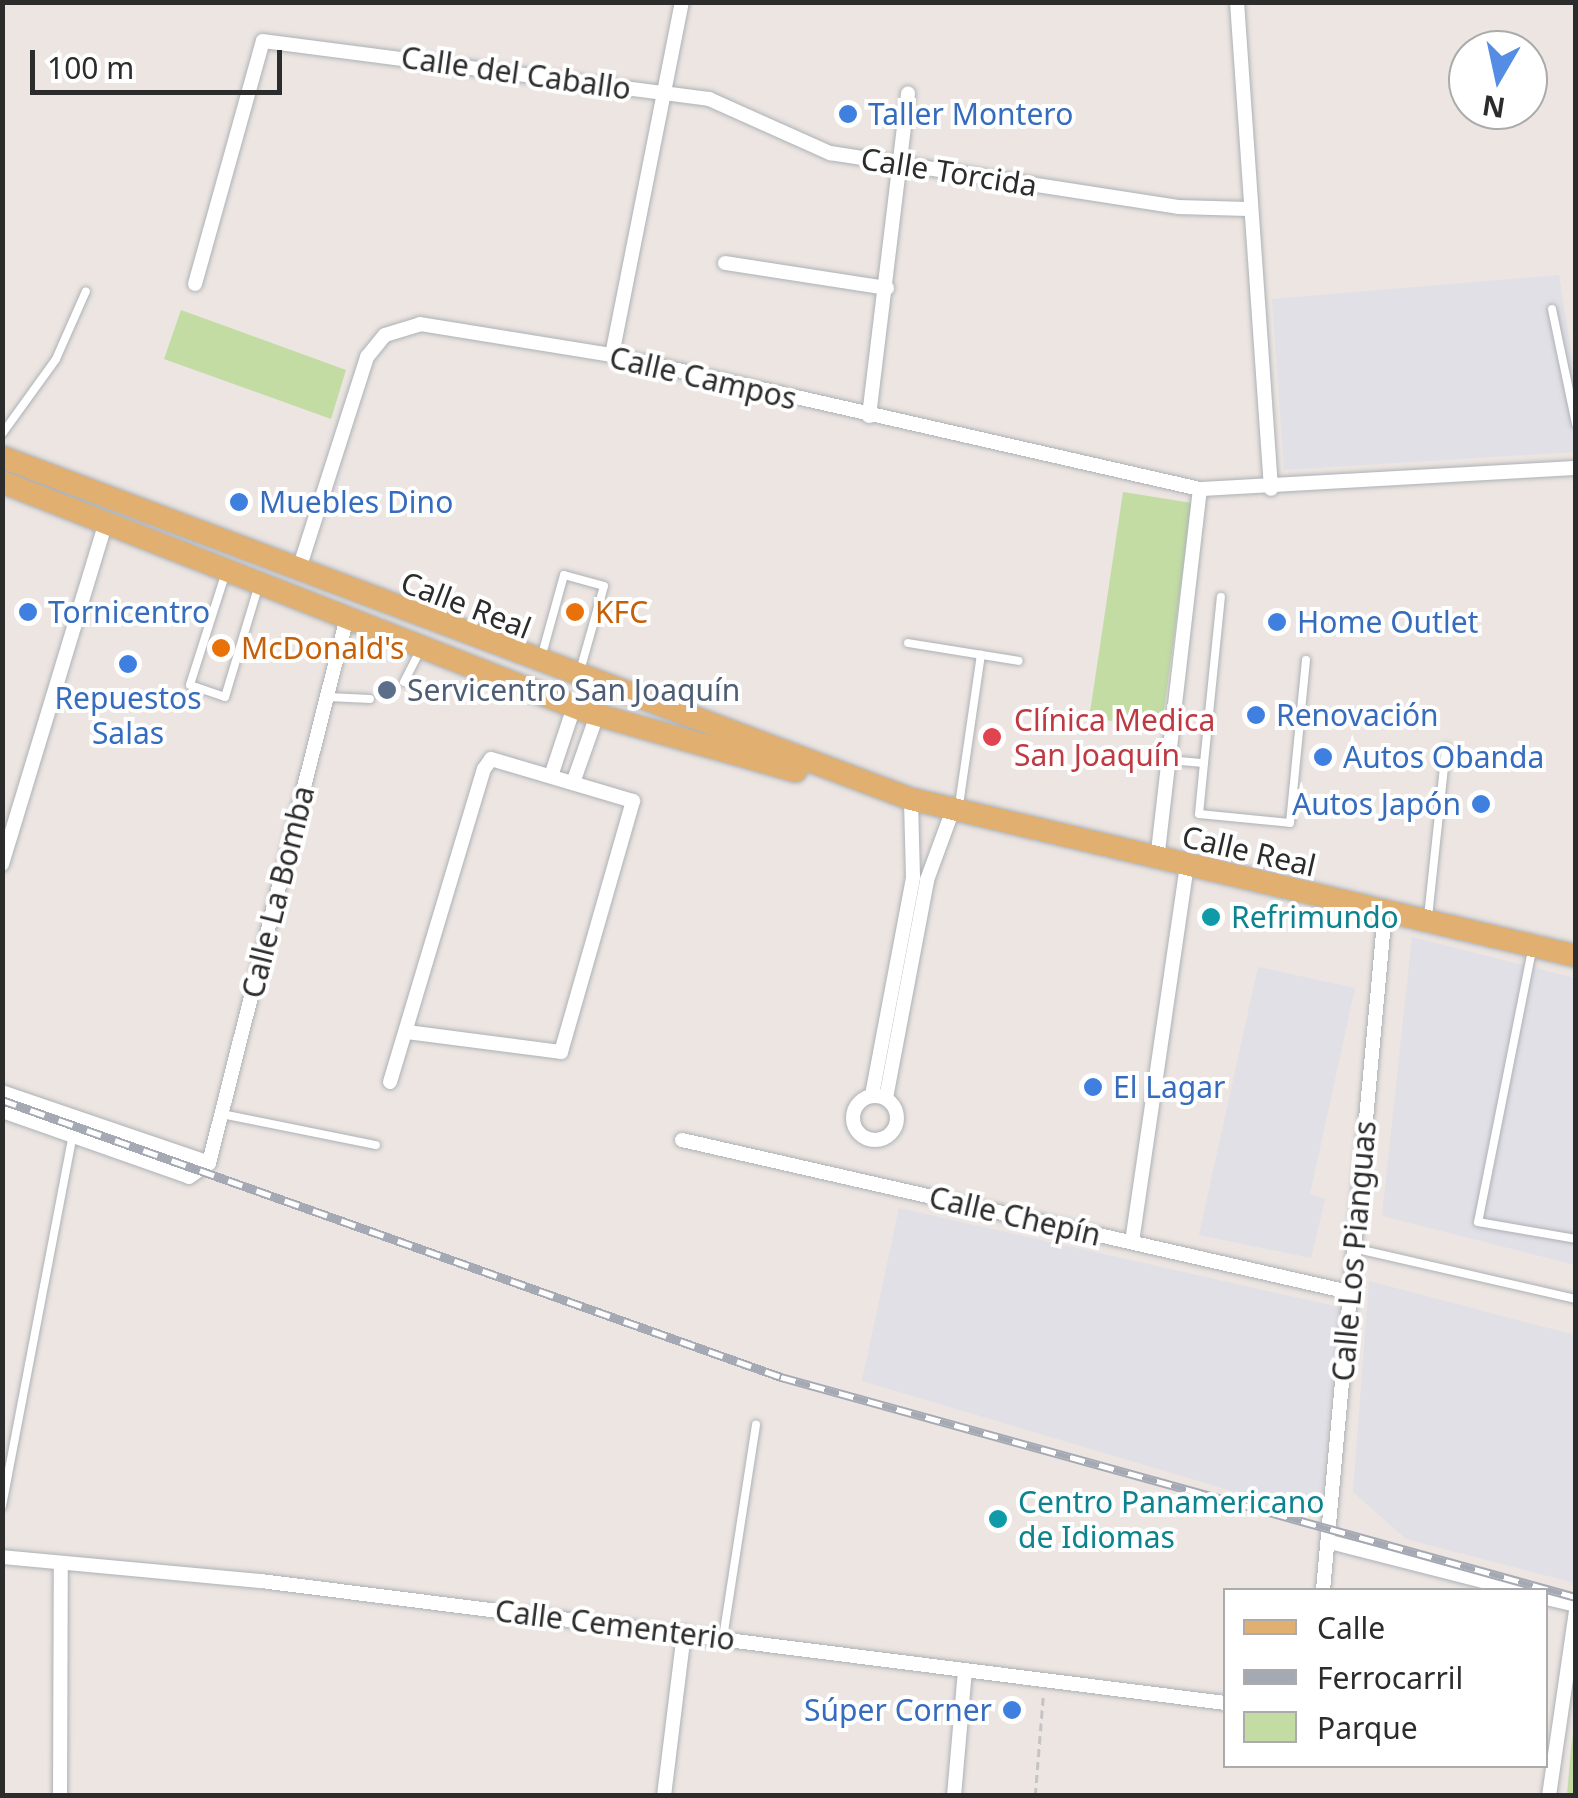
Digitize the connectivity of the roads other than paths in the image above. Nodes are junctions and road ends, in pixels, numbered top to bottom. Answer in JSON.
{"nodes":[{"id":1,"x":682,"y":2,"type":"edge"},
{"id":2,"x":1236,"y":2,"type":"edge"},
{"id":3,"x":662,"y":93,"type":"junction"},
{"id":4,"x":908,"y":93,"type":"dead end"},
{"id":5,"x":905,"y":165,"type":"junction"},
{"id":6,"x":1248,"y":209,"type":"junction"},
{"id":7,"x":726,"y":263,"type":"dead end"},
{"id":8,"x":196,"y":284,"type":"dead end"},
{"id":9,"x":888,"y":288,"type":"junction"},
{"id":10,"x":86,"y":291,"type":"dead end"},
{"id":11,"x":1552,"y":309,"type":"dead end"},
{"id":12,"x":612,"y":356,"type":"junction"},
{"id":13,"x":869,"y":416,"type":"junction"},
{"id":14,"x":1576,"y":424,"type":"edge"},
{"id":15,"x":2,"y":434,"type":"edge"},
{"id":16,"x":7,"y":467,"type":"edge"},
{"id":17,"x":1576,"y":468,"type":"edge"},
{"id":18,"x":1200,"y":489,"type":"junction"},
{"id":19,"x":1270,"y":489,"type":"junction"},
{"id":20,"x":105,"y":524,"type":"junction"},
{"id":21,"x":172,"y":525,"type":"junction"},
{"id":22,"x":199,"y":560,"type":"junction"},
{"id":23,"x":226,"y":571,"type":"junction"},
{"id":24,"x":298,"y":572,"type":"junction"},
{"id":25,"x":259,"y":584,"type":"junction"},
{"id":26,"x":1221,"y":597,"type":"dead end"},
{"id":27,"x":346,"y":621,"type":"junction"},
{"id":28,"x":448,"y":631,"type":"junction"},
{"id":29,"x":908,"y":642,"type":"dead end"},
{"id":30,"x":420,"y":648,"type":"junction"},
{"id":31,"x":981,"y":655,"type":"junction"},
{"id":32,"x":1306,"y":660,"type":"dead end"},
{"id":33,"x":1020,"y":661,"type":"dead end"},
{"id":34,"x":539,"y":666,"type":"junction"},
{"id":35,"x":577,"y":680,"type":"junction"},
{"id":36,"x":404,"y":682,"type":"dead end"},
{"id":37,"x":328,"y":696,"type":"junction"},
{"id":38,"x":370,"y":699,"type":"dead end"},
{"id":39,"x":574,"y":707,"type":"junction"},
{"id":40,"x":597,"y":715,"type":"junction"},
{"id":41,"x":1446,"y":748,"type":"dead end"},
{"id":42,"x":1168,"y":760,"type":"junction"},
{"id":43,"x":1204,"y":763,"type":"junction"},
{"id":44,"x":552,"y":773,"type":"junction"},
{"id":45,"x":574,"y":780,"type":"junction"},
{"id":46,"x":911,"y":799,"type":"junction"},
{"id":47,"x":955,"y":813,"type":"junction"},
{"id":48,"x":8,"y":826,"type":"edge"},
{"id":49,"x":1156,"y":861,"type":"junction"},
{"id":50,"x":2,"y":864,"type":"edge"},
{"id":51,"x":1187,"y":866,"type":"junction"},
{"id":52,"x":920,"y":879,"type":"junction"},
{"id":53,"x":1385,"y":912,"type":"junction"},
{"id":54,"x":1428,"y":922,"type":"junction"},
{"id":55,"x":1534,"y":946,"type":"junction"},
{"id":56,"x":1576,"y":956,"type":"edge"},
{"id":57,"x":406,"y":1032,"type":"junction"},
{"id":58,"x":390,"y":1082,"type":"dead end"},
{"id":59,"x":2,"y":1092,"type":"edge"},
{"id":60,"x":879,"y":1097,"type":"dead end"},
{"id":61,"x":2,"y":1111,"type":"edge"},
{"id":62,"x":222,"y":1114,"type":"junction"},
{"id":63,"x":76,"y":1118,"type":"junction"},
{"id":64,"x":73,"y":1136,"type":"junction"},
{"id":65,"x":682,"y":1140,"type":"dead end"},
{"id":66,"x":376,"y":1146,"type":"dead end"},
{"id":67,"x":210,"y":1163,"type":"junction"},
{"id":68,"x":1576,"y":1239,"type":"edge"},
{"id":69,"x":1132,"y":1242,"type":"junction"},
{"id":70,"x":1353,"y":1248,"type":"junction"},
{"id":71,"x":1349,"y":1292,"type":"junction"},
{"id":72,"x":1576,"y":1299,"type":"edge"},
{"id":73,"x":756,"y":1426,"type":"dead end"},
{"id":74,"x":2,"y":1506,"type":"edge"},
{"id":75,"x":1330,"y":1542,"type":"junction"},
{"id":76,"x":2,"y":1558,"type":"edge"},
{"id":77,"x":60,"y":1564,"type":"junction"},
{"id":78,"x":1322,"y":1588,"type":"edge"},
{"id":79,"x":1510,"y":1588,"type":"edge"},
{"id":80,"x":1548,"y":1599,"type":"edge"},
{"id":81,"x":1576,"y":1608,"type":"edge"},
{"id":82,"x":684,"y":1632,"type":"junction"},
{"id":83,"x":723,"y":1638,"type":"junction"},
{"id":84,"x":965,"y":1671,"type":"junction"},
{"id":85,"x":1223,"y":1703,"type":"edge"},
{"id":86,"x":1549,"y":1747,"type":"edge"},
{"id":87,"x":60,"y":1796,"type":"edge"},
{"id":88,"x":664,"y":1796,"type":"edge"},
{"id":89,"x":954,"y":1796,"type":"edge"},
{"id":90,"x":1550,"y":1796,"type":"edge"}],
"edges":[{"from":1,"to":3,"type":"street"},
{"from":2,"to":6,"type":"street"},
{"from":3,"to":5,"type":"street","name":"Calle Torcida"},
{"from":3,"to":8,"type":"street","name":"Calle del Caballo"},
{"from":3,"to":12,"type":"street"},
{"from":4,"to":5,"type":"street"},
{"from":5,"to":6,"type":"street","name":"Calle Torcida"},
{"from":5,"to":9,"type":"street"},
{"from":6,"to":19,"type":"street"},
{"from":7,"to":9,"type":"street"},
{"from":9,"to":13,"type":"street"},
{"from":10,"to":15,"type":"lane"},
{"from":11,"to":14,"type":"lane"},
{"from":12,"to":13,"type":"street","name":"Calle Campos"},
{"from":12,"to":24,"type":"street","name":"Calle Campos"},
{"from":13,"to":18,"type":"street","name":"Calle Campos"},
{"from":16,"to":20,"type":"main road","name":"Calle Real"},
{"from":16,"to":21,"type":"main road","name":"Calle Real"},
{"from":17,"to":19,"type":"street","name":"Calle Campos"},
{"from":18,"to":19,"type":"street","name":"Calle Campos"},
{"from":18,"to":42,"type":"street"},
{"from":20,"to":21,"type":"main road"},
{"from":20,"to":22,"type":"main road","name":"Calle Real"},
{"from":20,"to":48,"type":"street"},
{"from":21,"to":24,"type":"main road","name":"Calle Real"},
{"from":22,"to":23,"type":"main road","name":"Calle Real"},
{"from":22,"to":24,"type":"main road"},
{"from":23,"to":25,"type":"main road","name":"Calle Real"},
{"from":23,"to":25,"type":"lane"},
{"from":24,"to":27,"type":"main road"},
{"from":24,"to":28,"type":"main road","name":"Calle Real"},
{"from":25,"to":27,"type":"main road","name":"Calle Real"},
{"from":26,"to":43,"type":"lane"},
{"from":27,"to":28,"type":"main road"},
{"from":27,"to":30,"type":"main road","name":"Calle Real"},
{"from":27,"to":37,"type":"street","name":"Calle La Bomba"},
{"from":28,"to":34,"type":"main road","name":"Calle Real"},
{"from":29,"to":31,"type":"lane"},
{"from":30,"to":36,"type":"lane"},
{"from":30,"to":39,"type":"main road","name":"Calle Real"},
{"from":31,"to":33,"type":"lane"},
{"from":31,"to":47,"type":"lane"},
{"from":32,"to":43,"type":"lane"},
{"from":34,"to":35,"type":"main road","name":"Calle Real"},
{"from":34,"to":35,"type":"lane"},
{"from":35,"to":46,"type":"main road","name":"Calle Real"},
{"from":37,"to":38,"type":"lane"},
{"from":37,"to":62,"type":"street","name":"Calle La Bomba"},
{"from":39,"to":40,"type":"main road","name":"Calle Real"},
{"from":39,"to":44,"type":"street"},
{"from":40,"to":45,"type":"street"},
{"from":40,"to":46,"type":"main road","name":"Calle Real"},
{"from":41,"to":54,"type":"lane"},
{"from":42,"to":43,"type":"lane"},
{"from":42,"to":49,"type":"street"},
{"from":44,"to":45,"type":"street"},
{"from":44,"to":57,"type":"street"},
{"from":45,"to":57,"type":"street"},
{"from":46,"to":47,"type":"main road","name":"Calle Real"},
{"from":46,"to":52,"type":"street"},
{"from":47,"to":49,"type":"main road","name":"Calle Real"},
{"from":47,"to":52,"type":"street"},
{"from":48,"to":50,"type":"street"},
{"from":49,"to":51,"type":"main road","name":"Calle Real"},
{"from":51,"to":53,"type":"main road","name":"Calle Real"},
{"from":51,"to":69,"type":"street"},
{"from":52,"to":60,"type":"street"},
{"from":53,"to":54,"type":"main road","name":"Calle Real"},
{"from":53,"to":70,"type":"street","name":"Calle Los Pianguas"},
{"from":54,"to":55,"type":"main road","name":"Calle Real"},
{"from":55,"to":56,"type":"main road","name":"Calle Real"},
{"from":55,"to":68,"type":"lane"},
{"from":57,"to":58,"type":"street"},
{"from":59,"to":63,"type":"street"},
{"from":61,"to":64,"type":"street"},
{"from":62,"to":66,"type":"lane"},
{"from":62,"to":67,"type":"street","name":"Calle La Bomba"},
{"from":63,"to":64,"type":"lane"},
{"from":63,"to":67,"type":"street"},
{"from":64,"to":67,"type":"street"},
{"from":64,"to":74,"type":"lane"},
{"from":65,"to":69,"type":"street","name":"Calle Chepín"},
{"from":69,"to":71,"type":"street","name":"Calle Chepín"},
{"from":70,"to":71,"type":"street","name":"Calle Los Pianguas"},
{"from":70,"to":72,"type":"lane"},
{"from":71,"to":75,"type":"street","name":"Calle Los Pianguas"},
{"from":73,"to":83,"type":"lane"},
{"from":75,"to":78,"type":"street","name":"Calle Los Pianguas"},
{"from":75,"to":79,"type":"street"},
{"from":76,"to":77,"type":"street","name":"Calle Cementerio"},
{"from":77,"to":82,"type":"street","name":"Calle Cementerio"},
{"from":77,"to":87,"type":"street"},
{"from":80,"to":81,"type":"street"},
{"from":81,"to":86,"type":"street"},
{"from":82,"to":83,"type":"street","name":"Calle Cementerio"},
{"from":82,"to":88,"type":"street"},
{"from":83,"to":84,"type":"street","name":"Calle Cementerio"},
{"from":84,"to":85,"type":"street","name":"Calle Cementerio"},
{"from":84,"to":89,"type":"street"},
{"from":86,"to":90,"type":"street"}]}
